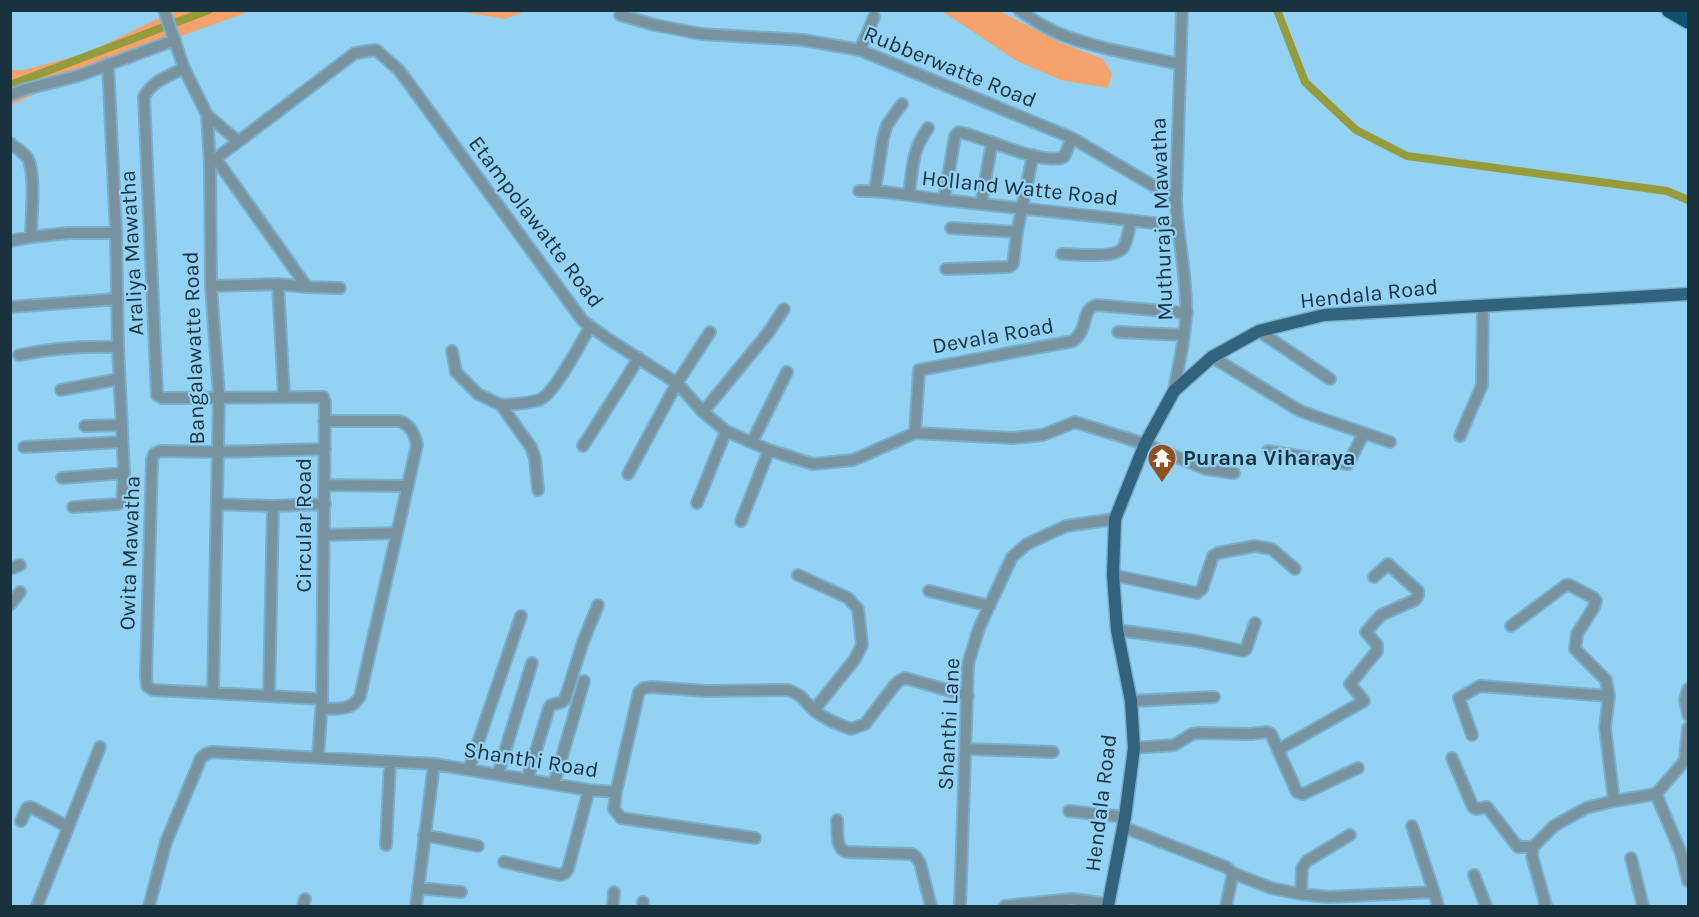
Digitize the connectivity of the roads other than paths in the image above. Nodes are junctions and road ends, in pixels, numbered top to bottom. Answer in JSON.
{"nodes":[{"id":1,"x":1019,"y":10,"type":"edge"},
{"id":2,"x":1182,"y":10,"type":"edge"},
{"id":3,"x":1670,"y":10,"type":"edge"},
{"id":4,"x":166,"y":14,"type":"edge"},
{"id":5,"x":620,"y":15,"type":"dead end"},
{"id":6,"x":874,"y":17,"type":"dead end"},
{"id":7,"x":1689,"y":21,"type":"edge"},
{"id":8,"x":175,"y":40,"type":"junction"},
{"id":9,"x":860,"y":50,"type":"junction"},
{"id":10,"x":108,"y":64,"type":"junction"},
{"id":11,"x":1179,"y":64,"type":"junction"},
{"id":12,"x":184,"y":68,"type":"junction"},
{"id":13,"x":10,"y":95,"type":"edge"},
{"id":14,"x":902,"y":104,"type":"dead end"},
{"id":15,"x":207,"y":115,"type":"junction"},
{"id":16,"x":928,"y":128,"type":"dead end"},
{"id":17,"x":1072,"y":138,"type":"junction"},
{"id":18,"x":238,"y":141,"type":"junction"},
{"id":19,"x":992,"y":142,"type":"junction"},
{"id":20,"x":10,"y":143,"type":"edge"},
{"id":21,"x":1033,"y":155,"type":"junction"},
{"id":22,"x":213,"y":161,"type":"junction"},
{"id":23,"x":859,"y":190,"type":"dead end"},
{"id":24,"x":875,"y":190,"type":"junction"},
{"id":25,"x":909,"y":195,"type":"junction"},
{"id":26,"x":1176,"y":199,"type":"junction"},
{"id":27,"x":944,"y":200,"type":"junction"},
{"id":28,"x":981,"y":204,"type":"junction"},
{"id":29,"x":1023,"y":207,"type":"junction"},
{"id":30,"x":1131,"y":220,"type":"junction"},
{"id":31,"x":1177,"y":226,"type":"junction"},
{"id":32,"x":951,"y":228,"type":"dead end"},
{"id":33,"x":1017,"y":232,"type":"junction"},
{"id":34,"x":116,"y":233,"type":"junction"},
{"id":35,"x":31,"y":237,"type":"junction"},
{"id":36,"x":10,"y":242,"type":"edge"},
{"id":37,"x":1062,"y":254,"type":"dead end"},
{"id":38,"x":946,"y":269,"type":"dead end"},
{"id":39,"x":278,"y":284,"type":"junction"},
{"id":40,"x":211,"y":286,"type":"junction"},
{"id":41,"x":307,"y":287,"type":"junction"},
{"id":42,"x":340,"y":288,"type":"dead end"},
{"id":43,"x":1689,"y":294,"type":"edge"},
{"id":44,"x":117,"y":299,"type":"junction"},
{"id":45,"x":1483,"y":305,"type":"junction"},
{"id":46,"x":10,"y":307,"type":"edge"},
{"id":47,"x":784,"y":309,"type":"dead end"},
{"id":48,"x":1186,"y":313,"type":"junction"},
{"id":49,"x":590,"y":327,"type":"junction"},
{"id":50,"x":1259,"y":331,"type":"junction"},
{"id":51,"x":710,"y":332,"type":"dead end"},
{"id":52,"x":1118,"y":332,"type":"dead end"},
{"id":53,"x":1184,"y":334,"type":"junction"},
{"id":54,"x":118,"y":347,"type":"junction"},
{"id":55,"x":452,"y":351,"type":"dead end"},
{"id":56,"x":19,"y":355,"type":"dead end"},
{"id":57,"x":1212,"y":357,"type":"junction"},
{"id":58,"x":639,"y":358,"type":"junction"},
{"id":59,"x":787,"y":372,"type":"dead end"},
{"id":60,"x":119,"y":379,"type":"junction"},
{"id":61,"x":1330,"y":379,"type":"dead end"},
{"id":62,"x":677,"y":383,"type":"junction"},
{"id":63,"x":61,"y":390,"type":"dead end"},
{"id":64,"x":1174,"y":391,"type":"junction"},
{"id":65,"x":219,"y":397,"type":"junction"},
{"id":66,"x":284,"y":397,"type":"junction"},
{"id":67,"x":501,"y":405,"type":"junction"},
{"id":68,"x":703,"y":412,"type":"junction"},
{"id":69,"x":324,"y":421,"type":"junction"},
{"id":70,"x":121,"y":425,"type":"junction"},
{"id":71,"x":85,"y":426,"type":"dead end"},
{"id":72,"x":726,"y":431,"type":"junction"},
{"id":73,"x":915,"y":433,"type":"junction"},
{"id":74,"x":1364,"y":433,"type":"junction"},
{"id":75,"x":1460,"y":435,"type":"dead end"},
{"id":76,"x":122,"y":442,"type":"junction"},
{"id":77,"x":752,"y":442,"type":"junction"},
{"id":78,"x":1390,"y":442,"type":"dead end"},
{"id":79,"x":1145,"y":444,"type":"junction"},
{"id":80,"x":583,"y":446,"type":"dead end"},
{"id":81,"x":24,"y":447,"type":"dead end"},
{"id":82,"x":325,"y":449,"type":"junction"},
{"id":83,"x":769,"y":450,"type":"junction"},
{"id":84,"x":1268,"y":451,"type":"dead end"},
{"id":85,"x":217,"y":452,"type":"junction"},
{"id":86,"x":124,"y":473,"type":"junction"},
{"id":87,"x":628,"y":474,"type":"dead end"},
{"id":88,"x":1234,"y":474,"type":"dead end"},
{"id":89,"x":62,"y":478,"type":"dead end"},
{"id":90,"x":325,"y":485,"type":"junction"},
{"id":91,"x":408,"y":486,"type":"junction"},
{"id":92,"x":537,"y":490,"type":"dead end"},
{"id":93,"x":697,"y":503,"type":"dead end"},
{"id":94,"x":217,"y":504,"type":"junction"},
{"id":95,"x":325,"y":504,"type":"junction"},
{"id":96,"x":273,"y":506,"type":"junction"},
{"id":97,"x":73,"y":507,"type":"dead end"},
{"id":98,"x":1115,"y":519,"type":"junction"},
{"id":99,"x":741,"y":521,"type":"dead end"},
{"id":100,"x":397,"y":533,"type":"junction"},
{"id":101,"x":324,"y":535,"type":"junction"},
{"id":102,"x":1295,"y":569,"type":"dead end"},
{"id":103,"x":798,"y":574,"type":"dead end"},
{"id":104,"x":1113,"y":575,"type":"junction"},
{"id":105,"x":1374,"y":578,"type":"dead end"},
{"id":106,"x":929,"y":591,"type":"dead end"},
{"id":107,"x":20,"y":592,"type":"dead end"},
{"id":108,"x":10,"y":605,"type":"edge"},
{"id":109,"x":598,"y":605,"type":"dead end"},
{"id":110,"x":990,"y":606,"type":"junction"},
{"id":111,"x":521,"y":616,"type":"dead end"},
{"id":112,"x":1256,"y":623,"type":"dead end"},
{"id":113,"x":1511,"y":626,"type":"dead end"},
{"id":114,"x":1117,"y":630,"type":"junction"},
{"id":115,"x":532,"y":663,"type":"dead end"},
{"id":116,"x":584,"y":681,"type":"dead end"},
{"id":117,"x":1689,"y":689,"type":"edge"},
{"id":118,"x":213,"y":693,"type":"junction"},
{"id":119,"x":269,"y":696,"type":"junction"},
{"id":120,"x":968,"y":696,"type":"junction"},
{"id":121,"x":1609,"y":696,"type":"junction"},
{"id":122,"x":1214,"y":698,"type":"dead end"},
{"id":123,"x":1131,"y":701,"type":"junction"},
{"id":124,"x":322,"y":704,"type":"junction"},
{"id":125,"x":814,"y":710,"type":"junction"},
{"id":126,"x":1689,"y":715,"type":"edge"},
{"id":127,"x":1689,"y":728,"type":"edge"},
{"id":128,"x":1472,"y":735,"type":"dead end"},
{"id":129,"x":100,"y":747,"type":"dead end"},
{"id":130,"x":1134,"y":748,"type":"junction"},
{"id":131,"x":966,"y":749,"type":"junction"},
{"id":132,"x":1278,"y":750,"type":"junction"},
{"id":133,"x":1053,"y":752,"type":"dead end"},
{"id":134,"x":318,"y":757,"type":"junction"},
{"id":135,"x":1452,"y":758,"type":"dead end"},
{"id":136,"x":1687,"y":758,"type":"edge"},
{"id":137,"x":390,"y":762,"type":"junction"},
{"id":138,"x":434,"y":764,"type":"junction"},
{"id":139,"x":1358,"y":768,"type":"dead end"},
{"id":140,"x":469,"y":769,"type":"junction"},
{"id":141,"x":498,"y":774,"type":"junction"},
{"id":142,"x":527,"y":780,"type":"junction"},
{"id":143,"x":554,"y":784,"type":"junction"},
{"id":144,"x":589,"y":790,"type":"junction"},
{"id":145,"x":616,"y":792,"type":"junction"},
{"id":146,"x":1656,"y":794,"type":"junction"},
{"id":147,"x":1614,"y":801,"type":"junction"},
{"id":148,"x":1069,"y":811,"type":"dead end"},
{"id":149,"x":837,"y":820,"type":"dead end"},
{"id":150,"x":21,"y":821,"type":"dead end"},
{"id":151,"x":1124,"y":822,"type":"junction"},
{"id":152,"x":1412,"y":826,"type":"dead end"},
{"id":153,"x":68,"y":828,"type":"junction"},
{"id":154,"x":424,"y":835,"type":"junction"},
{"id":155,"x":1350,"y":835,"type":"dead end"},
{"id":156,"x":755,"y":838,"type":"dead end"},
{"id":157,"x":386,"y":845,"type":"dead end"},
{"id":158,"x":478,"y":846,"type":"dead end"},
{"id":159,"x":1533,"y":847,"type":"junction"},
{"id":160,"x":1685,"y":854,"type":"edge"},
{"id":161,"x":1631,"y":858,"type":"dead end"},
{"id":162,"x":504,"y":862,"type":"dead end"},
{"id":163,"x":1233,"y":873,"type":"junction"},
{"id":164,"x":1474,"y":875,"type":"dead end"},
{"id":165,"x":1689,"y":881,"type":"edge"},
{"id":166,"x":418,"y":888,"type":"junction"},
{"id":167,"x":461,"y":892,"type":"dead end"},
{"id":168,"x":614,"y":892,"type":"dead end"},
{"id":169,"x":1434,"y":892,"type":"junction"},
{"id":170,"x":1301,"y":894,"type":"junction"},
{"id":171,"x":1328,"y":902,"type":"edge"},
{"id":172,"x":1108,"y":905,"type":"edge"},
{"id":173,"x":37,"y":906,"type":"edge"},
{"id":174,"x":149,"y":906,"type":"edge"},
{"id":175,"x":416,"y":906,"type":"edge"},
{"id":176,"x":613,"y":906,"type":"edge"},
{"id":177,"x":931,"y":906,"type":"edge"},
{"id":178,"x":960,"y":906,"type":"edge"},
{"id":179,"x":1005,"y":906,"type":"edge"},
{"id":180,"x":1226,"y":906,"type":"edge"},
{"id":181,"x":1438,"y":906,"type":"edge"},
{"id":182,"x":1486,"y":906,"type":"edge"},
{"id":183,"x":1546,"y":906,"type":"edge"},
{"id":184,"x":1643,"y":906,"type":"edge"}],
"edges":[{"from":1,"to":11,"type":"street"},
{"from":2,"to":11,"type":"street","name":"Muthuraja Mawatha"},
{"from":3,"to":7,"type":"highway"},
{"from":4,"to":8,"type":"street","name":"Bangalawatte Road"},
{"from":5,"to":9,"type":"street","name":"Rubberwatte Road"},
{"from":6,"to":9,"type":"street"},
{"from":8,"to":10,"type":"street"},
{"from":8,"to":12,"type":"street","name":"Bangalawatte Road"},
{"from":9,"to":17,"type":"street","name":"Rubberwatte Road"},
{"from":10,"to":13,"type":"street"},
{"from":10,"to":34,"type":"street"},
{"from":11,"to":26,"type":"street","name":"Muthuraja Mawatha"},
{"from":12,"to":15,"type":"street","name":"Bangalawatte Road"},
{"from":12,"to":65,"type":"street","name":"Araliya Mawatha"},
{"from":14,"to":24,"type":"street"},
{"from":15,"to":18,"type":"street"},
{"from":15,"to":22,"type":"street","name":"Bangalawatte Road"},
{"from":16,"to":25,"type":"street"},
{"from":17,"to":21,"type":"street"},
{"from":17,"to":26,"type":"street","name":"Rubberwatte Road"},
{"from":18,"to":22,"type":"street","name":"Etampolawatte Road"},
{"from":18,"to":49,"type":"street","name":"Etampolawatte Road"},
{"from":19,"to":21,"type":"street"},
{"from":19,"to":27,"type":"street"},
{"from":19,"to":28,"type":"street"},
{"from":20,"to":35,"type":"street"},
{"from":21,"to":29,"type":"street"},
{"from":22,"to":40,"type":"street","name":"Bangalawatte Road"},
{"from":22,"to":41,"type":"street"},
{"from":23,"to":24,"type":"street","name":"Holland Watte Road"},
{"from":24,"to":25,"type":"street","name":"Holland Watte Road"},
{"from":25,"to":27,"type":"street","name":"Holland Watte Road"},
{"from":26,"to":31,"type":"street","name":"Muthuraja Mawatha"},
{"from":27,"to":28,"type":"street","name":"Holland Watte Road"},
{"from":28,"to":29,"type":"street","name":"Holland Watte Road"},
{"from":29,"to":30,"type":"street","name":"Holland Watte Road"},
{"from":29,"to":33,"type":"street"},
{"from":30,"to":31,"type":"street","name":"Holland Watte Road"},
{"from":30,"to":37,"type":"street"},
{"from":31,"to":48,"type":"street","name":"Muthuraja Mawatha"},
{"from":32,"to":33,"type":"street"},
{"from":33,"to":38,"type":"street"},
{"from":34,"to":35,"type":"street"},
{"from":34,"to":44,"type":"street"},
{"from":35,"to":36,"type":"street"},
{"from":39,"to":40,"type":"street"},
{"from":39,"to":41,"type":"street"},
{"from":39,"to":66,"type":"street"},
{"from":40,"to":65,"type":"street","name":"Bangalawatte Road"},
{"from":41,"to":42,"type":"street"},
{"from":43,"to":45,"type":"main road","name":"Hendala Road"},
{"from":44,"to":46,"type":"street"},
{"from":44,"to":54,"type":"street"},
{"from":45,"to":50,"type":"main road","name":"Hendala Road"},
{"from":45,"to":75,"type":"street"},
{"from":47,"to":68,"type":"street"},
{"from":48,"to":53,"type":"street","name":"Muthuraja Mawatha"},
{"from":48,"to":73,"type":"street","name":"Devala Road"},
{"from":49,"to":58,"type":"street","name":"Etampolawatte Road"},
{"from":49,"to":67,"type":"street"},
{"from":50,"to":57,"type":"main road","name":"Hendala Road"},
{"from":50,"to":61,"type":"street"},
{"from":51,"to":62,"type":"street"},
{"from":52,"to":53,"type":"street"},
{"from":53,"to":64,"type":"street","name":"Muthuraja Mawatha"},
{"from":54,"to":56,"type":"street"},
{"from":54,"to":60,"type":"street"},
{"from":55,"to":67,"type":"street"},
{"from":57,"to":64,"type":"main road","name":"Hendala Road"},
{"from":57,"to":74,"type":"street"},
{"from":58,"to":62,"type":"street","name":"Etampolawatte Road"},
{"from":58,"to":80,"type":"street"},
{"from":59,"to":77,"type":"street"},
{"from":60,"to":63,"type":"street"},
{"from":60,"to":70,"type":"street"},
{"from":62,"to":68,"type":"street","name":"Etampolawatte Road"},
{"from":62,"to":87,"type":"street"},
{"from":64,"to":79,"type":"main road","name":"Hendala Road"},
{"from":65,"to":66,"type":"street","name":"Circular Road"},
{"from":65,"to":85,"type":"street","name":"Bangalawatte Road"},
{"from":66,"to":69,"type":"street","name":"Circular Road"},
{"from":67,"to":92,"type":"street"},
{"from":68,"to":72,"type":"street","name":"Etampolawatte Road"},
{"from":69,"to":82,"type":"street","name":"Circular Road"},
{"from":69,"to":91,"type":"street"},
{"from":70,"to":71,"type":"street"},
{"from":70,"to":76,"type":"street"},
{"from":72,"to":77,"type":"street","name":"Etampolawatte Road"},
{"from":72,"to":93,"type":"street"},
{"from":73,"to":79,"type":"street","name":"Etampolawatte Road"},
{"from":73,"to":83,"type":"street","name":"Etampolawatte Road"},
{"from":74,"to":78,"type":"street"},
{"from":74,"to":84,"type":"street"},
{"from":76,"to":81,"type":"street"},
{"from":76,"to":86,"type":"street"},
{"from":77,"to":83,"type":"street","name":"Etampolawatte Road"},
{"from":79,"to":88,"type":"street","name":"Etampolawatte Road"},
{"from":79,"to":98,"type":"main road","name":"Hendala Road"},
{"from":82,"to":85,"type":"street","name":"Owita Mawatha"},
{"from":82,"to":90,"type":"street","name":"Circular Road"},
{"from":83,"to":99,"type":"street"},
{"from":85,"to":94,"type":"street","name":"Bangalawatte Road"},
{"from":85,"to":118,"type":"street","name":"Owita Mawatha"},
{"from":86,"to":89,"type":"street"},
{"from":86,"to":97,"type":"street"},
{"from":90,"to":91,"type":"street"},
{"from":90,"to":95,"type":"street","name":"Circular Road"},
{"from":91,"to":100,"type":"street"},
{"from":94,"to":96,"type":"street"},
{"from":94,"to":118,"type":"street","name":"Bangalawatte Road"},
{"from":95,"to":96,"type":"street"},
{"from":95,"to":101,"type":"street","name":"Circular Road"},
{"from":96,"to":119,"type":"street"},
{"from":98,"to":104,"type":"main road","name":"Hendala Road"},
{"from":98,"to":110,"type":"street","name":"Shanthi Lane"},
{"from":100,"to":101,"type":"street"},
{"from":100,"to":124,"type":"street"},
{"from":101,"to":124,"type":"street","name":"Circular Road"},
{"from":102,"to":104,"type":"street"},
{"from":103,"to":125,"type":"street"},
{"from":104,"to":114,"type":"main road","name":"Hendala Road"},
{"from":105,"to":132,"type":"street"},
{"from":106,"to":110,"type":"street"},
{"from":107,"to":108,"type":"street"},
{"from":109,"to":142,"type":"street"},
{"from":110,"to":120,"type":"street","name":"Shanthi Lane"},
{"from":111,"to":140,"type":"street"},
{"from":112,"to":114,"type":"street"},
{"from":113,"to":121,"type":"street"},
{"from":114,"to":123,"type":"main road","name":"Hendala Road"},
{"from":115,"to":141,"type":"street"},
{"from":116,"to":143,"type":"street"},
{"from":117,"to":126,"type":"street"},
{"from":118,"to":119,"type":"street"},
{"from":119,"to":124,"type":"street"},
{"from":120,"to":125,"type":"street","name":"Shanthi Road"},
{"from":120,"to":131,"type":"street","name":"Shanthi Lane"},
{"from":121,"to":128,"type":"street"},
{"from":121,"to":147,"type":"street"},
{"from":122,"to":123,"type":"street"},
{"from":123,"to":130,"type":"main road","name":"Hendala Road"},
{"from":124,"to":134,"type":"street","name":"Circular Road"},
{"from":125,"to":145,"type":"street","name":"Shanthi Road"},
{"from":127,"to":136,"type":"street"},
{"from":129,"to":153,"type":"street"},
{"from":130,"to":132,"type":"street"},
{"from":130,"to":151,"type":"main road","name":"Hendala Road"},
{"from":131,"to":133,"type":"street"},
{"from":131,"to":178,"type":"street","name":"Shanthi Lane"},
{"from":132,"to":139,"type":"street"},
{"from":134,"to":137,"type":"street","name":"Shanthi Road"},
{"from":134,"to":174,"type":"street","name":"Shanthi Road"},
{"from":135,"to":159,"type":"street"},
{"from":136,"to":146,"type":"street"},
{"from":137,"to":138,"type":"street","name":"Shanthi Road"},
{"from":137,"to":157,"type":"street"},
{"from":138,"to":140,"type":"street","name":"Shanthi Road"},
{"from":138,"to":154,"type":"street"},
{"from":140,"to":141,"type":"street","name":"Shanthi Road"},
{"from":141,"to":142,"type":"street","name":"Shanthi Road"},
{"from":142,"to":143,"type":"street","name":"Shanthi Road"},
{"from":143,"to":144,"type":"street","name":"Shanthi Road"},
{"from":144,"to":145,"type":"street","name":"Shanthi Road"},
{"from":144,"to":162,"type":"street"},
{"from":145,"to":156,"type":"street"},
{"from":146,"to":147,"type":"street"},
{"from":146,"to":160,"type":"street"},
{"from":147,"to":159,"type":"street"},
{"from":148,"to":151,"type":"street"},
{"from":149,"to":177,"type":"street"},
{"from":150,"to":153,"type":"street"},
{"from":151,"to":163,"type":"street"},
{"from":151,"to":172,"type":"main road","name":"Hendala Road"},
{"from":152,"to":169,"type":"street"},
{"from":153,"to":173,"type":"street"},
{"from":154,"to":158,"type":"street"},
{"from":154,"to":166,"type":"street"},
{"from":155,"to":170,"type":"street"},
{"from":159,"to":183,"type":"street"},
{"from":160,"to":165,"type":"street"},
{"from":161,"to":184,"type":"street"},
{"from":163,"to":170,"type":"street"},
{"from":163,"to":180,"type":"street"},
{"from":164,"to":182,"type":"street"},
{"from":166,"to":167,"type":"street"},
{"from":166,"to":175,"type":"street"},
{"from":168,"to":176,"type":"street"},
{"from":169,"to":171,"type":"street"},
{"from":169,"to":181,"type":"street"},
{"from":170,"to":171,"type":"street"},
{"from":172,"to":179,"type":"street"}]}
